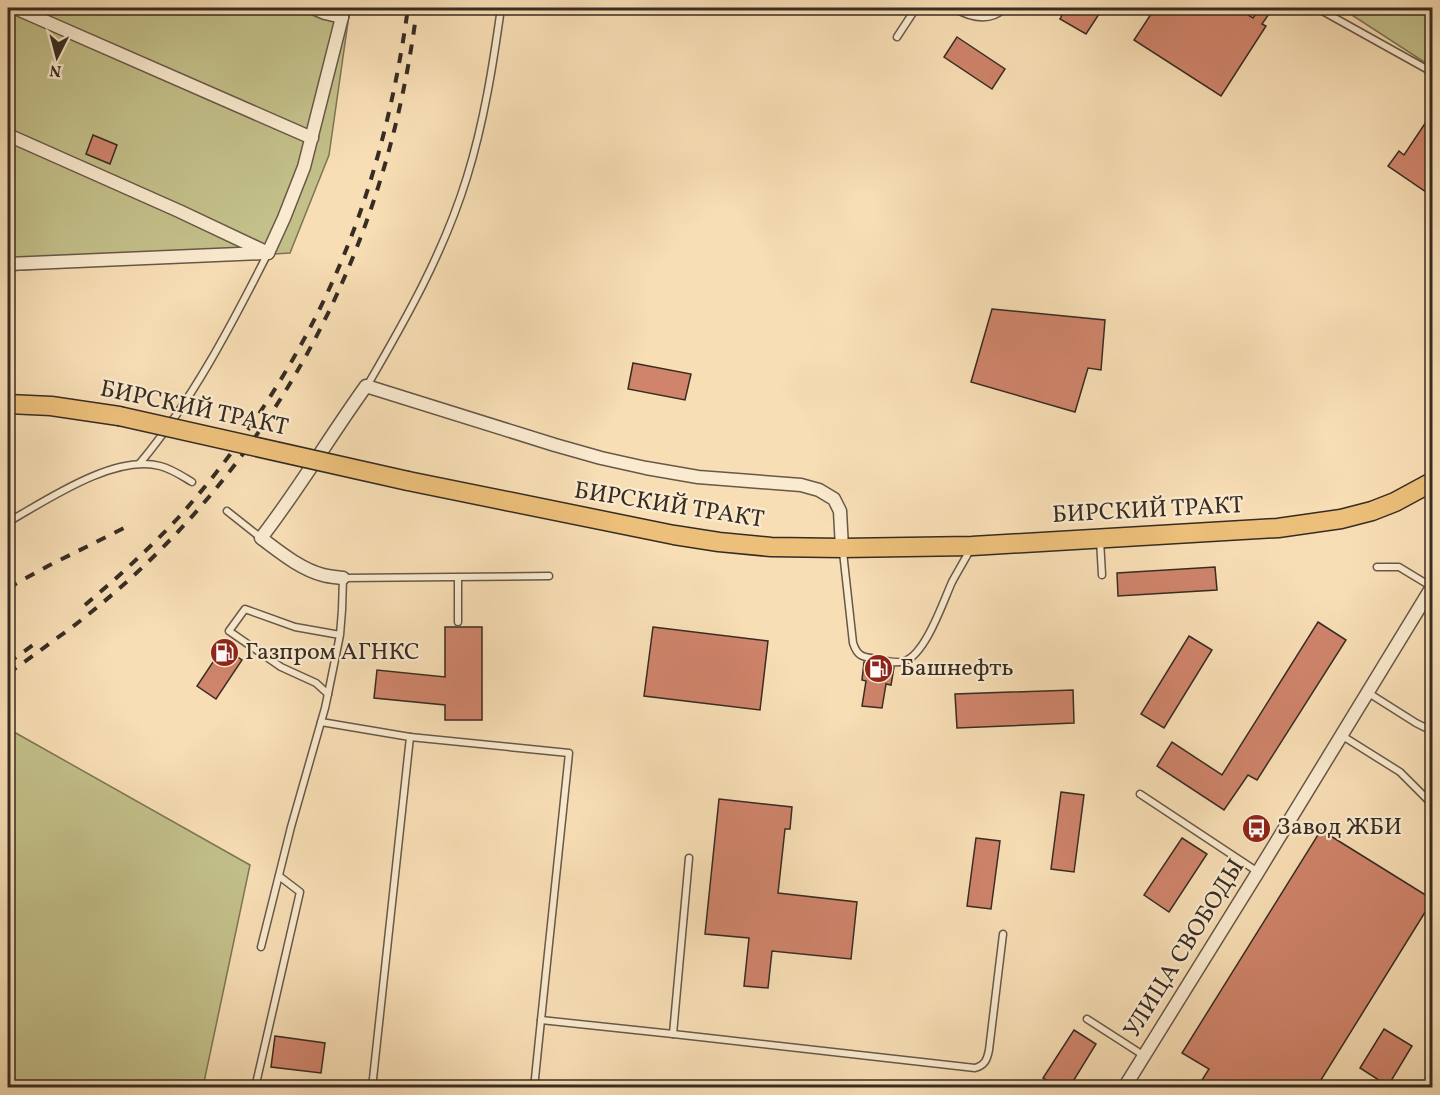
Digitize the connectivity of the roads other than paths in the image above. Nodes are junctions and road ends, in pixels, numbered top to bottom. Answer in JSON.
{"nodes":[{"id":1,"x":15,"y":8,"type":"edge"},
{"id":2,"x":313,"y":8,"type":"edge"},
{"id":3,"x":501,"y":8,"type":"edge"},
{"id":4,"x":916,"y":8,"type":"edge"},
{"id":5,"x":954,"y":8,"type":"edge"},
{"id":6,"x":1005,"y":8,"type":"edge"},
{"id":7,"x":1317,"y":8,"type":"edge"},
{"id":8,"x":342,"y":12,"type":"edge"},
{"id":9,"x":897,"y":37,"type":"dead end"},
{"id":10,"x":1432,"y":72,"type":"edge"},
{"id":11,"x":8,"y":135,"type":"edge"},
{"id":12,"x":312,"y":138,"type":"junction"},
{"id":13,"x":268,"y":253,"type":"junction"},
{"id":14,"x":8,"y":264,"type":"edge"},
{"id":15,"x":366,"y":386,"type":"junction"},
{"id":16,"x":8,"y":404,"type":"edge"},
{"id":17,"x":140,"y":463,"type":"junction"},
{"id":18,"x":192,"y":482,"type":"dead end"},
{"id":19,"x":1432,"y":482,"type":"edge"},
{"id":20,"x":228,"y":511,"type":"dead end"},
{"id":21,"x":8,"y":522,"type":"edge"},
{"id":22,"x":261,"y":538,"type":"junction"},
{"id":23,"x":1100,"y":538,"type":"junction"},
{"id":24,"x":972,"y":546,"type":"junction"},
{"id":25,"x":842,"y":548,"type":"junction"},
{"id":26,"x":1377,"y":567,"type":"dead end"},
{"id":27,"x":1102,"y":575,"type":"dead end"},
{"id":28,"x":549,"y":576,"type":"dead end"},
{"id":29,"x":343,"y":578,"type":"junction"},
{"id":30,"x":458,"y":578,"type":"junction"},
{"id":31,"x":1432,"y":587,"type":"edge"},
{"id":32,"x":458,"y":622,"type":"dead end"},
{"id":33,"x":340,"y":634,"type":"junction"},
{"id":34,"x":1367,"y":692,"type":"junction"},
{"id":35,"x":328,"y":694,"type":"junction"},
{"id":36,"x":321,"y":722,"type":"junction"},
{"id":37,"x":1432,"y":731,"type":"edge"},
{"id":38,"x":1341,"y":735,"type":"junction"},
{"id":39,"x":410,"y":737,"type":"junction"},
{"id":40,"x":1140,"y":794,"type":"dead end"},
{"id":41,"x":1432,"y":804,"type":"edge"},
{"id":42,"x":689,"y":858,"type":"dead end"},
{"id":43,"x":1258,"y":872,"type":"junction"},
{"id":44,"x":279,"y":876,"type":"junction"},
{"id":45,"x":1003,"y":934,"type":"dead end"},
{"id":46,"x":261,"y":947,"type":"dead end"},
{"id":47,"x":1087,"y":1019,"type":"dead end"},
{"id":48,"x":542,"y":1020,"type":"junction"},
{"id":49,"x":673,"y":1034,"type":"junction"},
{"id":50,"x":1143,"y":1055,"type":"junction"},
{"id":51,"x":255,"y":1088,"type":"edge"},
{"id":52,"x":372,"y":1088,"type":"edge"},
{"id":53,"x":534,"y":1088,"type":"edge"},
{"id":54,"x":1124,"y":1088,"type":"edge"}],
"edges":[{"from":1,"to":12,"type":"street"},
{"from":2,"to":8,"type":"street"},
{"from":3,"to":15,"type":"lane"},
{"from":4,"to":9,"type":"lane"},
{"from":5,"to":6,"type":"lane"},
{"from":7,"to":10,"type":"lane"},
{"from":8,"to":12,"type":"street"},
{"from":11,"to":13,"type":"street"},
{"from":12,"to":13,"type":"street"},
{"from":13,"to":14,"type":"street"},
{"from":13,"to":17,"type":"lane"},
{"from":15,"to":22,"type":"street"},
{"from":15,"to":25,"type":"street"},
{"from":16,"to":25,"type":"main road","name":"БИРСКИЙ ТРАКТ","bridge":true},
{"from":17,"to":18,"type":"lane"},
{"from":17,"to":21,"type":"lane"},
{"from":19,"to":23,"type":"main road","name":"БИРСКИЙ ТРАКТ"},
{"from":20,"to":22,"type":"lane"},
{"from":22,"to":29,"type":"street"},
{"from":23,"to":24,"type":"main road","name":"БИРСКИЙ ТРАКТ"},
{"from":23,"to":27,"type":"lane"},
{"from":24,"to":25,"type":"main road","name":"БИРСКИЙ ТРАКТ"},
{"from":24,"to":25,"type":"lane"},
{"from":26,"to":31,"type":"lane"},
{"from":28,"to":30,"type":"lane"},
{"from":29,"to":30,"type":"lane"},
{"from":29,"to":33,"type":"lane"},
{"from":30,"to":32,"type":"lane"},
{"from":31,"to":34,"type":"street","name":"УЛИЦА СВОБОДЫ"},
{"from":33,"to":35,"type":"lane"},
{"from":33,"to":35,"type":"lane"},
{"from":34,"to":37,"type":"lane"},
{"from":34,"to":38,"type":"street","name":"УЛИЦА СВОБОДЫ"},
{"from":35,"to":36,"type":"lane"},
{"from":36,"to":39,"type":"lane"},
{"from":36,"to":44,"type":"lane"},
{"from":38,"to":41,"type":"lane"},
{"from":38,"to":43,"type":"street","name":"УЛИЦА СВОБОДЫ"},
{"from":39,"to":48,"type":"lane"},
{"from":39,"to":52,"type":"lane"},
{"from":40,"to":43,"type":"lane"},
{"from":42,"to":49,"type":"lane"},
{"from":43,"to":50,"type":"street","name":"УЛИЦА СВОБОДЫ"},
{"from":44,"to":46,"type":"lane"},
{"from":44,"to":51,"type":"lane"},
{"from":45,"to":49,"type":"lane"},
{"from":47,"to":50,"type":"lane"},
{"from":48,"to":49,"type":"lane"},
{"from":48,"to":53,"type":"lane"},
{"from":50,"to":54,"type":"street","name":"УЛИЦА СВОБОДЫ"}]}
